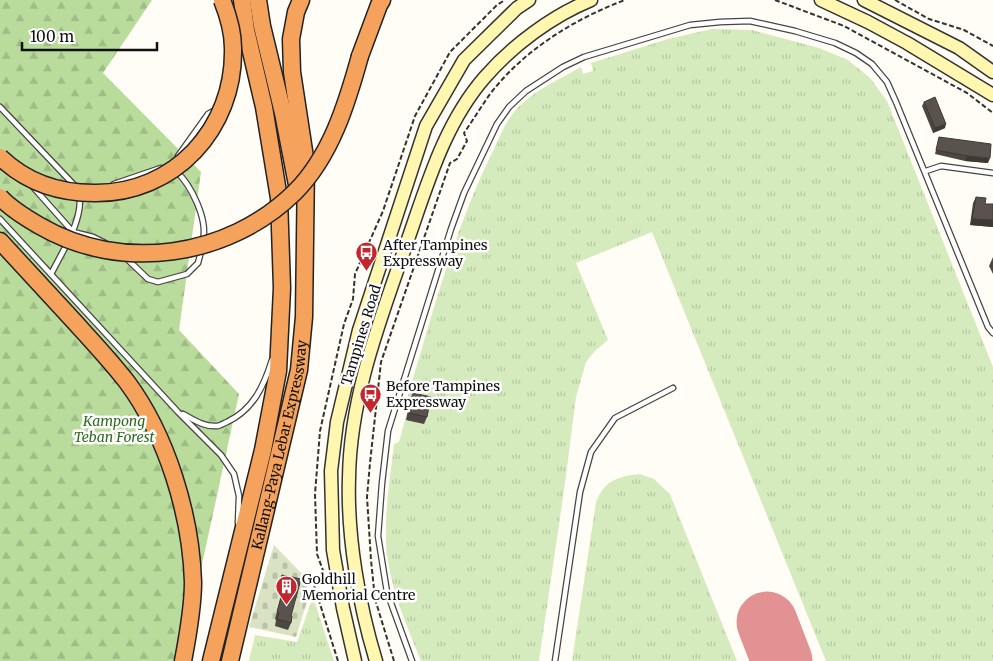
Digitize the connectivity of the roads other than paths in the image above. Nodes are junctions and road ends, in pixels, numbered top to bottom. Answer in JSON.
{"nodes":[{"id":1,"x":222,"y":0,"type":"edge"},
{"id":2,"x":242,"y":0,"type":"edge"},
{"id":3,"x":258,"y":0,"type":"edge"},
{"id":4,"x":301,"y":0,"type":"edge"},
{"id":5,"x":382,"y":0,"type":"edge"},
{"id":6,"x":529,"y":0,"type":"edge"},
{"id":7,"x":591,"y":0,"type":"edge"},
{"id":8,"x":822,"y":0,"type":"edge"},
{"id":9,"x":864,"y":0,"type":"edge"},
{"id":10,"x":993,"y":72,"type":"edge"},
{"id":11,"x":264,"y":74,"type":"junction"},
{"id":12,"x":992,"y":91,"type":"edge"},
{"id":13,"x":0,"y":107,"type":"edge"},
{"id":14,"x":223,"y":110,"type":"dead end"},
{"id":15,"x":0,"y":150,"type":"edge"},
{"id":16,"x":0,"y":157,"type":"edge"},
{"id":17,"x":167,"y":168,"type":"junction"},
{"id":18,"x":926,"y":171,"type":"junction"},
{"id":19,"x":993,"y":173,"type":"edge"},
{"id":20,"x":0,"y":197,"type":"edge"},
{"id":21,"x":80,"y":197,"type":"junction"},
{"id":22,"x":0,"y":219,"type":"edge"},
{"id":23,"x":305,"y":224,"type":"junction"},
{"id":24,"x":73,"y":232,"type":"junction"},
{"id":25,"x":0,"y":241,"type":"edge"},
{"id":26,"x":51,"y":274,"type":"junction"},
{"id":27,"x":993,"y":333,"type":"edge"},
{"id":28,"x":279,"y":334,"type":"junction"},
{"id":29,"x":673,"y":388,"type":"dead end"},
{"id":30,"x":178,"y":412,"type":"junction"},
{"id":31,"x":236,"y":557,"type":"junction"},
{"id":32,"x":183,"y":661,"type":"edge"},
{"id":33,"x":211,"y":661,"type":"edge"},
{"id":34,"x":230,"y":661,"type":"edge"},
{"id":35,"x":355,"y":661,"type":"edge"},
{"id":36,"x":376,"y":661,"type":"edge"},
{"id":37,"x":412,"y":661,"type":"edge"},
{"id":38,"x":555,"y":661,"type":"edge"}],
"edges":[{"from":1,"to":16,"type":"highway","bridge":true},
{"from":2,"to":11,"type":"highway"},
{"from":3,"to":11,"type":"highway"},
{"from":4,"to":23,"type":"highway"},
{"from":5,"to":20,"type":"highway","bridge":true},
{"from":6,"to":35,"type":"main road","name":"Tampines Road"},
{"from":7,"to":36,"type":"main road","name":"Tampines Road"},
{"from":8,"to":12,"type":"main road"},
{"from":9,"to":10,"type":"main road"},
{"from":11,"to":23,"type":"highway"},
{"from":11,"to":28,"type":"highway"},
{"from":13,"to":21,"type":"lane"},
{"from":14,"to":17,"type":"lane"},
{"from":15,"to":24,"type":"lane"},
{"from":17,"to":21,"type":"lane"},
{"from":17,"to":24,"type":"lane"},
{"from":18,"to":19,"type":"lane"},
{"from":18,"to":27,"type":"lane"},
{"from":18,"to":37,"type":"lane"},
{"from":21,"to":24,"type":"lane"},
{"from":22,"to":26,"type":"lane"},
{"from":23,"to":34,"type":"highway","name":"Kallang-Paya Lebar Expressway"},
{"from":24,"to":26,"type":"lane"},
{"from":25,"to":32,"type":"highway"},
{"from":26,"to":30,"type":"lane"},
{"from":28,"to":30,"type":"lane"},
{"from":28,"to":31,"type":"highway"},
{"from":29,"to":38,"type":"lane"},
{"from":30,"to":31,"type":"lane"},
{"from":31,"to":33,"type":"highway"}]}
